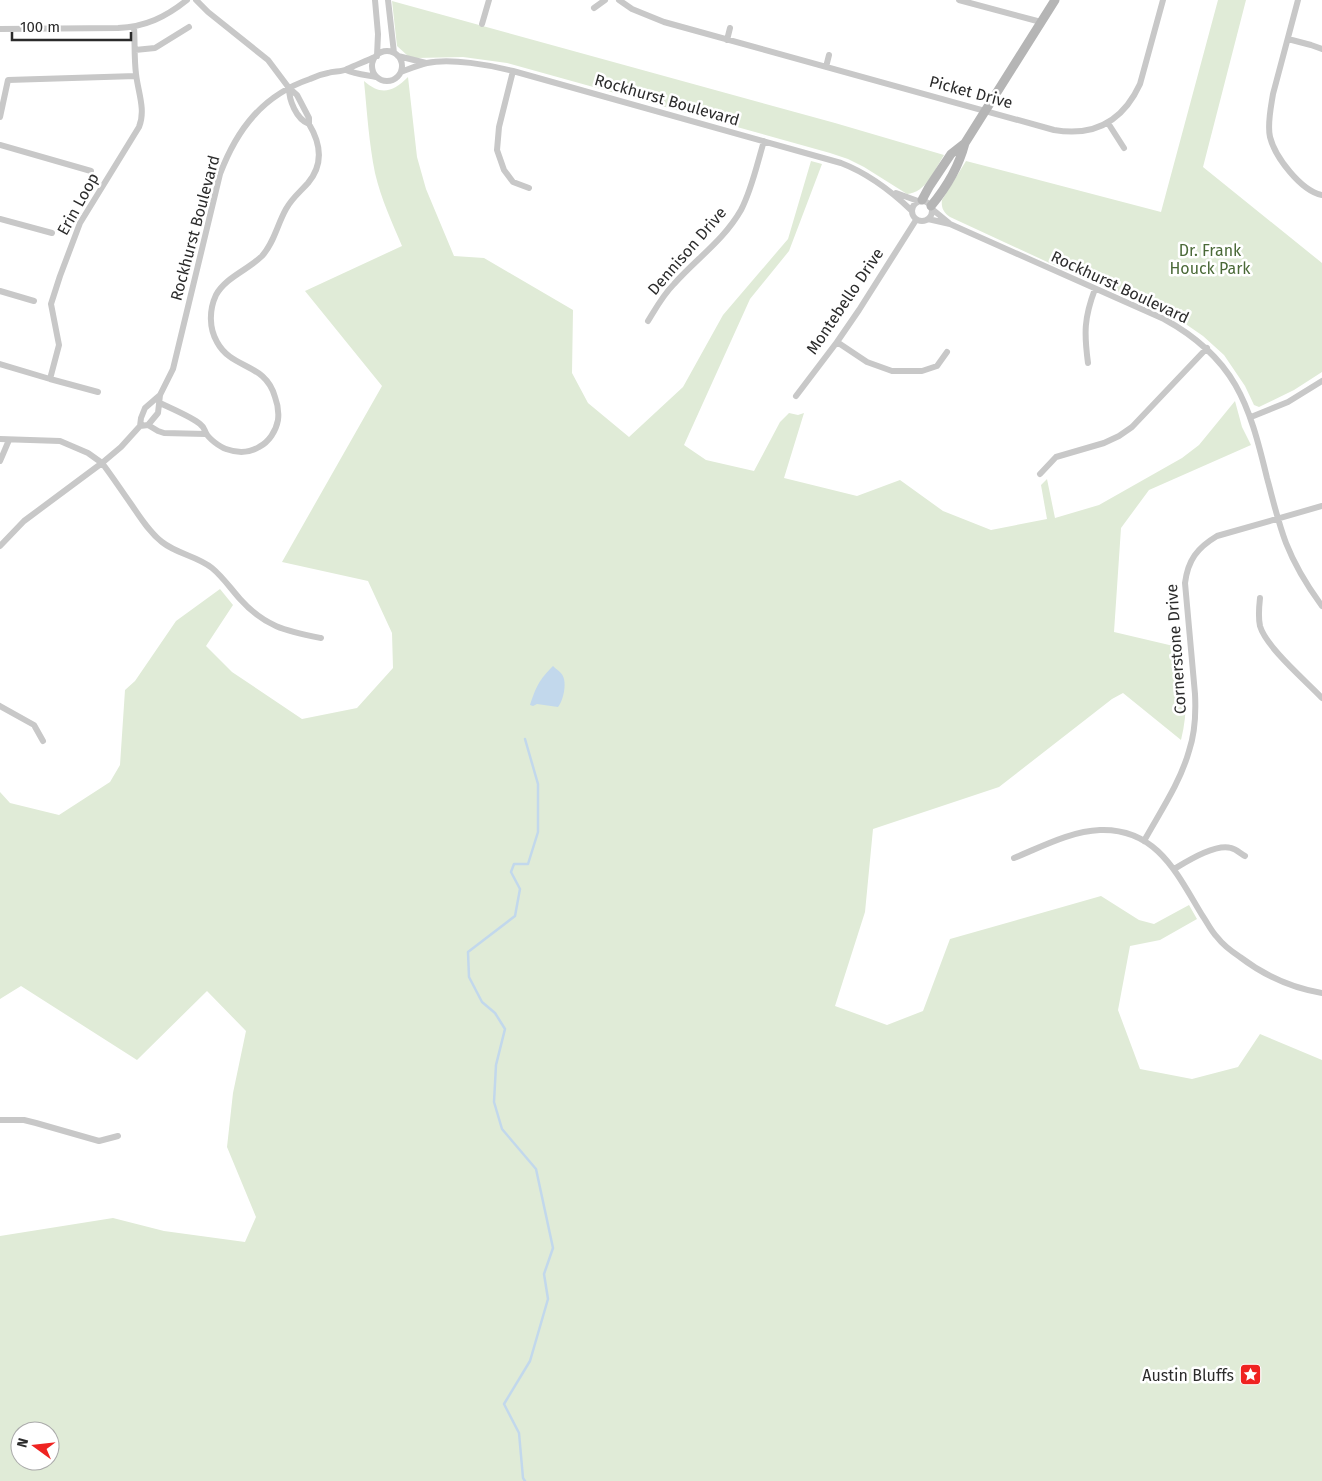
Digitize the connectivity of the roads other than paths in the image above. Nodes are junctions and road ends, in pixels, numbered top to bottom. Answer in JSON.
{"nodes":[{"id":1,"x":187,"y":0,"type":"edge"},
{"id":2,"x":196,"y":0,"type":"edge"},
{"id":3,"x":375,"y":0,"type":"edge"},
{"id":4,"x":388,"y":0,"type":"edge"},
{"id":5,"x":489,"y":0,"type":"edge"},
{"id":6,"x":605,"y":0,"type":"edge"},
{"id":7,"x":619,"y":0,"type":"edge"},
{"id":8,"x":959,"y":0,"type":"edge"},
{"id":9,"x":1055,"y":0,"type":"edge"},
{"id":10,"x":1163,"y":0,"type":"edge"},
{"id":11,"x":1298,"y":0,"type":"edge"},
{"id":12,"x":594,"y":8,"type":"dead end"},
{"id":13,"x":1041,"y":22,"type":"junction"},
{"id":14,"x":482,"y":24,"type":"dead end"},
{"id":15,"x":134,"y":27,"type":"junction"},
{"id":16,"x":189,"y":27,"type":"dead end"},
{"id":17,"x":730,"y":28,"type":"dead end"},
{"id":18,"x":0,"y":29,"type":"edge"},
{"id":19,"x":1288,"y":39,"type":"junction"},
{"id":20,"x":727,"y":40,"type":"junction"},
{"id":21,"x":1322,"y":49,"type":"edge"},
{"id":22,"x":135,"y":50,"type":"junction"},
{"id":23,"x":396,"y":55,"type":"junction"},
{"id":24,"x":829,"y":55,"type":"dead end"},
{"id":25,"x":376,"y":56,"type":"junction"},
{"id":26,"x":427,"y":63,"type":"junction"},
{"id":27,"x":826,"y":67,"type":"junction"},
{"id":28,"x":346,"y":70,"type":"junction"},
{"id":29,"x":513,"y":71,"type":"junction"},
{"id":30,"x":401,"y":72,"type":"junction"},
{"id":31,"x":136,"y":76,"type":"junction"},
{"id":32,"x":377,"y":77,"type":"junction"},
{"id":33,"x":4,"y":80,"type":"edge"},
{"id":34,"x":289,"y":88,"type":"junction"},
{"id":35,"x":985,"y":111,"type":"junction"},
{"id":36,"x":0,"y":117,"type":"edge"},
{"id":37,"x":1108,"y":123,"type":"junction"},
{"id":38,"x":764,"y":141,"type":"junction"},
{"id":39,"x":965,"y":142,"type":"junction"},
{"id":40,"x":0,"y":145,"type":"edge"},
{"id":41,"x":1124,"y":148,"type":"dead end"},
{"id":42,"x":91,"y":171,"type":"dead end"},
{"id":43,"x":529,"y":188,"type":"dead end"},
{"id":44,"x":892,"y":192,"type":"junction"},
{"id":45,"x":1322,"y":195,"type":"edge"},
{"id":46,"x":920,"y":201,"type":"junction"},
{"id":47,"x":932,"y":208,"type":"junction"},
{"id":48,"x":911,"y":210,"type":"junction"},
{"id":49,"x":0,"y":218,"type":"edge"},
{"id":50,"x":928,"y":219,"type":"junction"},
{"id":51,"x":916,"y":220,"type":"junction"},
{"id":52,"x":950,"y":224,"type":"junction"},
{"id":53,"x":52,"y":233,"type":"dead end"},
{"id":54,"x":1095,"y":289,"type":"junction"},
{"id":55,"x":0,"y":291,"type":"edge"},
{"id":56,"x":34,"y":301,"type":"dead end"},
{"id":57,"x":648,"y":322,"type":"dead end"},
{"id":58,"x":837,"y":342,"type":"junction"},
{"id":59,"x":1207,"y":348,"type":"junction"},
{"id":60,"x":947,"y":352,"type":"dead end"},
{"id":61,"x":1088,"y":363,"type":"dead end"},
{"id":62,"x":0,"y":364,"type":"edge"},
{"id":63,"x":50,"y":378,"type":"junction"},
{"id":64,"x":1322,"y":381,"type":"edge"},
{"id":65,"x":98,"y":392,"type":"dead end"},
{"id":66,"x":160,"y":395,"type":"junction"},
{"id":67,"x":796,"y":396,"type":"dead end"},
{"id":68,"x":160,"y":403,"type":"junction"},
{"id":69,"x":1251,"y":417,"type":"junction"},
{"id":70,"x":140,"y":426,"type":"junction"},
{"id":71,"x":148,"y":426,"type":"junction"},
{"id":72,"x":206,"y":434,"type":"junction"},
{"id":73,"x":0,"y":439,"type":"edge"},
{"id":74,"x":9,"y":440,"type":"junction"},
{"id":75,"x":0,"y":461,"type":"edge"},
{"id":76,"x":102,"y":463,"type":"junction"},
{"id":77,"x":1040,"y":474,"type":"dead end"},
{"id":78,"x":1322,"y":506,"type":"edge"},
{"id":79,"x":1278,"y":519,"type":"junction"},
{"id":80,"x":0,"y":546,"type":"edge"},
{"id":81,"x":1260,"y":598,"type":"dead end"},
{"id":82,"x":1322,"y":606,"type":"edge"},
{"id":83,"x":321,"y":638,"type":"dead end"},
{"id":84,"x":1322,"y":698,"type":"edge"},
{"id":85,"x":0,"y":706,"type":"edge"},
{"id":86,"x":43,"y":741,"type":"dead end"},
{"id":87,"x":1144,"y":841,"type":"junction"},
{"id":88,"x":1245,"y":856,"type":"dead end"},
{"id":89,"x":1014,"y":858,"type":"dead end"},
{"id":90,"x":1174,"y":869,"type":"junction"},
{"id":91,"x":1322,"y":993,"type":"edge"},
{"id":92,"x":0,"y":1120,"type":"edge"},
{"id":93,"x":118,"y":1136,"type":"dead end"}],
"edges":[{"from":1,"to":15,"type":"street"},
{"from":2,"to":34,"type":"street"},
{"from":3,"to":25,"type":"street"},
{"from":4,"to":23,"type":"street"},
{"from":5,"to":14,"type":"street"},
{"from":6,"to":12,"type":"street"},
{"from":7,"to":20,"type":"street","name":"Picket Drive"},
{"from":8,"to":13,"type":"street"},
{"from":9,"to":13,"type":"street"},
{"from":10,"to":37,"type":"street","name":"Picket Drive"},
{"from":11,"to":19,"type":"street"},
{"from":13,"to":35,"type":"street"},
{"from":15,"to":18,"type":"street"},
{"from":15,"to":22,"type":"street","name":"Erin Loop"},
{"from":16,"to":22,"type":"street"},
{"from":17,"to":20,"type":"street"},
{"from":19,"to":21,"type":"street"},
{"from":19,"to":45,"type":"street"},
{"from":20,"to":27,"type":"street","name":"Picket Drive"},
{"from":22,"to":31,"type":"street","name":"Erin Loop"},
{"from":23,"to":25,"type":"street"},
{"from":23,"to":26,"type":"street","name":"Rockhurst Boulevard"},
{"from":23,"to":30,"type":"street"},
{"from":24,"to":27,"type":"street"},
{"from":25,"to":28,"type":"street","name":"Rockhurst Boulevard"},
{"from":25,"to":32,"type":"street"},
{"from":26,"to":29,"type":"street","name":"Rockhurst Boulevard"},
{"from":26,"to":30,"type":"street","name":"Rockhurst Boulevard"},
{"from":27,"to":35,"type":"street","name":"Picket Drive"},
{"from":28,"to":32,"type":"street","name":"Rockhurst Boulevard"},
{"from":28,"to":34,"type":"street","name":"Rockhurst Boulevard"},
{"from":29,"to":38,"type":"street","name":"Rockhurst Boulevard"},
{"from":29,"to":43,"type":"street"},
{"from":30,"to":32,"type":"street"},
{"from":31,"to":33,"type":"street"},
{"from":31,"to":63,"type":"street","name":"Erin Loop"},
{"from":33,"to":36,"type":"street"},
{"from":34,"to":66,"type":"street","name":"Rockhurst Boulevard"},
{"from":34,"to":72,"type":"street"},
{"from":35,"to":37,"type":"street","name":"Picket Drive"},
{"from":35,"to":39,"type":"street"},
{"from":37,"to":41,"type":"street"},
{"from":38,"to":44,"type":"street","name":"Rockhurst Boulevard"},
{"from":38,"to":57,"type":"street","name":"Dennison Drive"},
{"from":39,"to":46,"type":"street"},
{"from":39,"to":47,"type":"street"},
{"from":40,"to":42,"type":"street"},
{"from":44,"to":46,"type":"street","name":"Rockhurst Boulevard"},
{"from":44,"to":48,"type":"street","name":"Rockhurst Boulevard"},
{"from":46,"to":47,"type":"street"},
{"from":46,"to":48,"type":"street"},
{"from":47,"to":50,"type":"street"},
{"from":47,"to":52,"type":"street","name":"Rockhurst Boulevard"},
{"from":48,"to":51,"type":"street"},
{"from":49,"to":53,"type":"street"},
{"from":50,"to":51,"type":"street"},
{"from":50,"to":52,"type":"street","name":"Rockhurst Boulevard"},
{"from":51,"to":58,"type":"street","name":"Montebello Drive"},
{"from":52,"to":54,"type":"street","name":"Rockhurst Boulevard"},
{"from":54,"to":59,"type":"street","name":"Rockhurst Boulevard"},
{"from":54,"to":61,"type":"street"},
{"from":55,"to":56,"type":"street"},
{"from":58,"to":60,"type":"street"},
{"from":58,"to":67,"type":"street","name":"Montebello Drive"},
{"from":59,"to":69,"type":"street","name":"Rockhurst Boulevard"},
{"from":59,"to":77,"type":"street"},
{"from":62,"to":63,"type":"street"},
{"from":63,"to":65,"type":"street"},
{"from":64,"to":69,"type":"street"},
{"from":66,"to":68,"type":"street","name":"Rockhurst Boulevard"},
{"from":66,"to":70,"type":"street","name":"Rockhurst Boulevard"},
{"from":68,"to":71,"type":"street","name":"Rockhurst Boulevard"},
{"from":68,"to":72,"type":"street"},
{"from":69,"to":79,"type":"street","name":"Rockhurst Boulevard"},
{"from":70,"to":71,"type":"street"},
{"from":70,"to":76,"type":"street","name":"Rockhurst Boulevard"},
{"from":71,"to":72,"type":"street"},
{"from":73,"to":74,"type":"street"},
{"from":74,"to":75,"type":"street"},
{"from":74,"to":76,"type":"street"},
{"from":76,"to":80,"type":"street","name":"Rockhurst Boulevard"},
{"from":76,"to":83,"type":"street"},
{"from":78,"to":79,"type":"street","name":"Cornerstone Drive"},
{"from":79,"to":82,"type":"street","name":"Rockhurst Boulevard"},
{"from":79,"to":87,"type":"street","name":"Cornerstone Drive"},
{"from":81,"to":84,"type":"street"},
{"from":85,"to":86,"type":"street"},
{"from":87,"to":89,"type":"street"},
{"from":87,"to":90,"type":"street"},
{"from":88,"to":90,"type":"street"},
{"from":90,"to":91,"type":"street"},
{"from":92,"to":93,"type":"street"}]}
